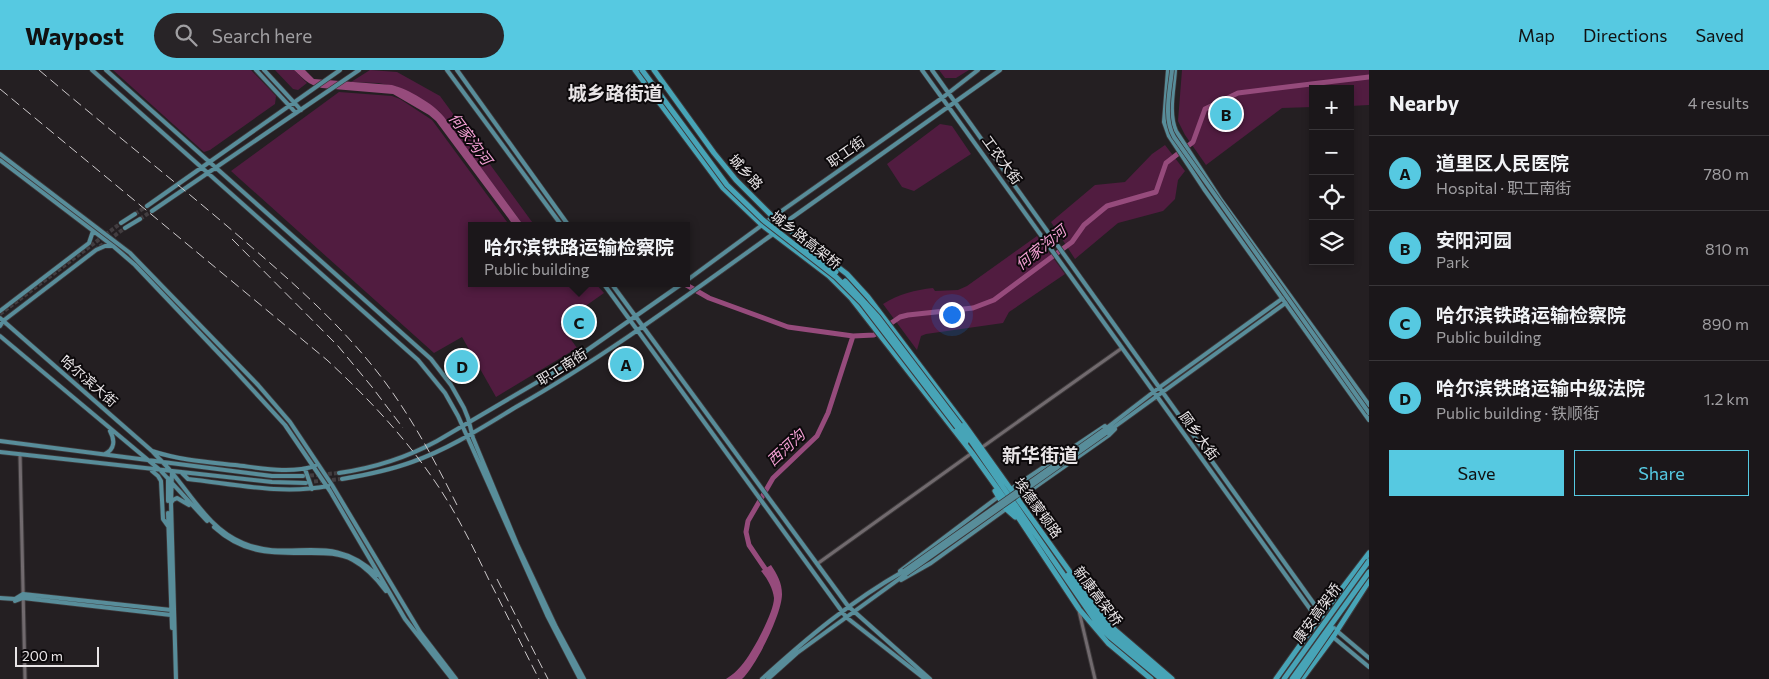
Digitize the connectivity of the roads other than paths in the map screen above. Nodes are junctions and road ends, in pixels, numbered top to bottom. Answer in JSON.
{"nodes":[{"id":1,"x":92,"y":70,"type":"edge"},
{"id":2,"x":106,"y":70,"type":"edge"},
{"id":3,"x":256,"y":70,"type":"edge"},
{"id":4,"x":264,"y":70,"type":"edge"},
{"id":5,"x":340,"y":70,"type":"edge"},
{"id":6,"x":447,"y":70,"type":"edge"},
{"id":7,"x":457,"y":70,"type":"edge"},
{"id":8,"x":635,"y":70,"type":"edge"},
{"id":9,"x":642,"y":70,"type":"edge"},
{"id":10,"x":646,"y":70,"type":"edge"},
{"id":11,"x":654,"y":70,"type":"edge"},
{"id":12,"x":922,"y":70,"type":"edge"},
{"id":13,"x":932,"y":70,"type":"edge"},
{"id":14,"x":978,"y":70,"type":"edge"},
{"id":15,"x":1000,"y":70,"type":"edge"},
{"id":16,"x":1168,"y":70,"type":"edge"},
{"id":17,"x":1174,"y":70,"type":"edge"},
{"id":18,"x":358,"y":71,"type":"edge"},
{"id":19,"x":949,"y":92,"type":"junction"},
{"id":20,"x":942,"y":98,"type":"junction"},
{"id":21,"x":294,"y":102,"type":"junction"},
{"id":22,"x":956,"y":102,"type":"junction"},
{"id":23,"x":289,"y":105,"type":"junction"},
{"id":24,"x":949,"y":107,"type":"junction"},
{"id":25,"x":298,"y":111,"type":"junction"},
{"id":26,"x":0,"y":154,"type":"edge"},
{"id":27,"x":0,"y":160,"type":"edge"},
{"id":28,"x":209,"y":162,"type":"junction"},
{"id":29,"x":201,"y":167,"type":"junction"},
{"id":30,"x":215,"y":168,"type":"junction"},
{"id":31,"x":207,"y":173,"type":"junction"},
{"id":32,"x":147,"y":206,"type":"tunnel mouth"},
{"id":33,"x":152,"y":211,"type":"tunnel mouth"},
{"id":34,"x":135,"y":214,"type":"tunnel mouth"},
{"id":35,"x":774,"y":217,"type":"junction"},
{"id":36,"x":140,"y":219,"type":"tunnel mouth"},
{"id":37,"x":559,"y":222,"type":"edge"},
{"id":38,"x":567,"y":222,"type":"edge"},
{"id":39,"x":122,"y":223,"type":"tunnel mouth"},
{"id":40,"x":783,"y":224,"type":"junction"},
{"id":41,"x":762,"y":225,"type":"junction"},
{"id":42,"x":125,"y":228,"type":"tunnel mouth"},
{"id":43,"x":94,"y":231,"type":"junction"},
{"id":44,"x":773,"y":234,"type":"junction"},
{"id":45,"x":112,"y":246,"type":"junction"},
{"id":46,"x":1069,"y":260,"type":"joint"},
{"id":47,"x":1063,"y":264,"type":"joint"},
{"id":48,"x":690,"y":278,"type":"edge"},
{"id":49,"x":606,"y":287,"type":"edge"},
{"id":50,"x":614,"y":287,"type":"edge"},
{"id":51,"x":678,"y":287,"type":"edge"},
{"id":52,"x":1290,"y":294,"type":"junction"},
{"id":53,"x":1293,"y":298,"type":"junction"},
{"id":54,"x":1283,"y":301,"type":"junction"},
{"id":55,"x":0,"y":311,"type":"edge"},
{"id":56,"x":637,"y":316,"type":"junction"},
{"id":57,"x":2,"y":319,"type":"edge"},
{"id":58,"x":630,"y":321,"type":"junction"},
{"id":59,"x":0,"y":326,"type":"edge"},
{"id":60,"x":644,"y":327,"type":"junction"},
{"id":61,"x":638,"y":331,"type":"junction"},
{"id":62,"x":0,"y":336,"type":"edge"},
{"id":63,"x":1122,"y":348,"type":"junction"},
{"id":64,"x":1162,"y":389,"type":"junction"},
{"id":65,"x":1155,"y":395,"type":"junction"},
{"id":66,"x":1369,"y":405,"type":"edge"},
{"id":67,"x":1369,"y":413,"type":"edge"},
{"id":68,"x":1118,"y":419,"type":"junction"},
{"id":69,"x":1369,"y":420,"type":"edge"},
{"id":70,"x":1124,"y":421,"type":"junction"},
{"id":71,"x":469,"y":422,"type":"junction"},
{"id":72,"x":462,"y":426,"type":"junction"},
{"id":73,"x":958,"y":426,"type":"junction"},
{"id":74,"x":107,"y":427,"type":"junction"},
{"id":75,"x":1104,"y":432,"type":"junction"},
{"id":76,"x":472,"y":433,"type":"junction"},
{"id":77,"x":467,"y":436,"type":"junction"},
{"id":78,"x":0,"y":441,"type":"edge"},
{"id":79,"x":978,"y":448,"type":"junction"},
{"id":80,"x":0,"y":452,"type":"edge"},
{"id":81,"x":152,"y":452,"type":"junction"},
{"id":82,"x":20,"y":454,"type":"junction"},
{"id":83,"x":104,"y":454,"type":"junction"},
{"id":84,"x":972,"y":454,"type":"junction"},
{"id":85,"x":147,"y":460,"type":"junction"},
{"id":86,"x":162,"y":463,"type":"junction"},
{"id":87,"x":320,"y":465,"type":"junction"},
{"id":88,"x":314,"y":466,"type":"junction"},
{"id":89,"x":148,"y":469,"type":"junction"},
{"id":90,"x":160,"y":470,"type":"junction"},
{"id":91,"x":304,"y":470,"type":"junction"},
{"id":92,"x":172,"y":472,"type":"junction"},
{"id":93,"x":181,"y":472,"type":"junction"},
{"id":94,"x":339,"y":473,"type":"tunnel mouth"},
{"id":95,"x":189,"y":474,"type":"junction"},
{"id":96,"x":303,"y":476,"type":"tunnel mouth"},
{"id":97,"x":169,"y":479,"type":"junction"},
{"id":98,"x":188,"y":479,"type":"junction"},
{"id":99,"x":342,"y":479,"type":"tunnel mouth"},
{"id":100,"x":990,"y":481,"type":"junction"},
{"id":101,"x":306,"y":483,"type":"tunnel mouth"},
{"id":102,"x":332,"y":485,"type":"junction"},
{"id":103,"x":326,"y":486,"type":"junction"},
{"id":104,"x":312,"y":489,"type":"junction"},
{"id":105,"x":1011,"y":489,"type":"junction"},
{"id":106,"x":187,"y":491,"type":"junction"},
{"id":107,"x":998,"y":497,"type":"junction"},
{"id":108,"x":1016,"y":500,"type":"junction"},
{"id":109,"x":171,"y":503,"type":"junction"},
{"id":110,"x":196,"y":508,"type":"junction"},
{"id":111,"x":1006,"y":509,"type":"junction"},
{"id":112,"x":1020,"y":520,"type":"junction"},
{"id":113,"x":169,"y":529,"type":"junction"},
{"id":114,"x":1369,"y":553,"type":"edge"},
{"id":115,"x":1369,"y":561,"type":"edge"},
{"id":116,"x":817,"y":564,"type":"junction"},
{"id":117,"x":905,"y":572,"type":"junction"},
{"id":118,"x":1369,"y":572,"type":"edge"},
{"id":119,"x":890,"y":579,"type":"junction"},
{"id":120,"x":382,"y":581,"type":"junction"},
{"id":121,"x":1369,"y":581,"type":"edge"},
{"id":122,"x":892,"y":584,"type":"junction"},
{"id":123,"x":23,"y":596,"type":"junction"},
{"id":124,"x":0,"y":599,"type":"edge"},
{"id":125,"x":1337,"y":604,"type":"junction"},
{"id":126,"x":396,"y":605,"type":"junction"},
{"id":127,"x":403,"y":605,"type":"junction"},
{"id":128,"x":848,"y":606,"type":"junction"},
{"id":129,"x":1079,"y":609,"type":"junction"},
{"id":130,"x":1342,"y":609,"type":"junction"},
{"id":131,"x":842,"y":611,"type":"junction"},
{"id":132,"x":171,"y":612,"type":"junction"},
{"id":133,"x":853,"y":612,"type":"junction"},
{"id":134,"x":1322,"y":615,"type":"junction"},
{"id":135,"x":846,"y":617,"type":"junction"},
{"id":136,"x":1318,"y":620,"type":"junction"},
{"id":137,"x":1337,"y":631,"type":"junction"},
{"id":138,"x":1099,"y":632,"type":"junction"},
{"id":139,"x":1334,"y":637,"type":"junction"},
{"id":140,"x":796,"y":651,"type":"junction"},
{"id":141,"x":1369,"y":658,"type":"edge"},
{"id":142,"x":1369,"y":667,"type":"edge"},
{"id":143,"x":25,"y":679,"type":"edge"},
{"id":144,"x":175,"y":679,"type":"edge"},
{"id":145,"x":454,"y":679,"type":"edge"},
{"id":146,"x":580,"y":679,"type":"edge"},
{"id":147,"x":584,"y":679,"type":"edge"},
{"id":148,"x":762,"y":679,"type":"edge"},
{"id":149,"x":768,"y":679,"type":"edge"},
{"id":150,"x":925,"y":679,"type":"edge"},
{"id":151,"x":930,"y":679,"type":"edge"},
{"id":152,"x":1094,"y":679,"type":"edge"},
{"id":153,"x":1151,"y":679,"type":"edge"},
{"id":154,"x":1156,"y":679,"type":"edge"},
{"id":155,"x":1161,"y":679,"type":"edge"},
{"id":156,"x":1166,"y":679,"type":"edge"},
{"id":157,"x":1172,"y":679,"type":"edge"},
{"id":158,"x":1278,"y":679,"type":"edge"},
{"id":159,"x":1284,"y":679,"type":"edge"},
{"id":160,"x":1292,"y":679,"type":"edge"},
{"id":161,"x":1297,"y":679,"type":"edge"},
{"id":162,"x":1302,"y":679,"type":"edge"}],
"edges":[{"from":1,"to":29,"type":"main road"},
{"from":2,"to":28,"type":"main road"},
{"from":3,"to":23,"type":"main road"},
{"from":4,"to":21,"type":"main road"},
{"from":5,"to":21,"type":"main road"},
{"from":6,"to":37,"type":"main road"},
{"from":7,"to":38,"type":"main road"},
{"from":8,"to":41,"type":"highway","name":"城乡路"},
{"from":9,"to":73,"type":"highway","name":"城乡路高架桥","bridge":true},
{"from":10,"to":73,"type":"highway","name":"城乡路高架桥","bridge":true},
{"from":11,"to":35,"type":"highway","name":"城乡路"},
{"from":12,"to":20,"type":"main road","name":"工农大街"},
{"from":13,"to":19,"type":"main road","name":"工农大街"},
{"from":14,"to":19,"type":"main road","name":"职工街"},
{"from":15,"to":22,"type":"main road","name":"职工街"},
{"from":16,"to":54,"type":"main road"},
{"from":17,"to":52,"type":"main road"},
{"from":17,"to":67,"type":"main road","bridge":true},
{"from":18,"to":25,"type":"main road"},
{"from":19,"to":20,"type":"main road","name":"职工街"},
{"from":19,"to":22,"type":"main road","name":"工农大街"},
{"from":20,"to":24,"type":"main road","name":"工农大街"},
{"from":20,"to":35,"type":"main road","name":"职工街"},
{"from":21,"to":23,"type":"main road"},
{"from":21,"to":25,"type":"main road"},
{"from":22,"to":24,"type":"main road","name":"职工街"},
{"from":22,"to":46,"type":"main road","name":"工农大街"},
{"from":23,"to":25,"type":"main road"},
{"from":23,"to":28,"type":"main road"},
{"from":24,"to":40,"type":"main road","name":"职工街"},
{"from":24,"to":47,"type":"main road","name":"工农大街"},
{"from":25,"to":30,"type":"main road"},
{"from":26,"to":87,"type":"main road"},
{"from":27,"to":43,"type":"main road"},
{"from":28,"to":29,"type":"main road"},
{"from":28,"to":30,"type":"main road"},
{"from":29,"to":31,"type":"main road"},
{"from":29,"to":32,"type":"main road"},
{"from":30,"to":31,"type":"main road"},
{"from":30,"to":71,"type":"main road"},
{"from":31,"to":33,"type":"main road"},
{"from":31,"to":72,"type":"main road"},
{"from":34,"to":39,"type":"main road"},
{"from":35,"to":40,"type":"highway","name":"城乡路"},
{"from":35,"to":41,"type":"main road","name":"职工街"},
{"from":36,"to":42,"type":"main road"},
{"from":40,"to":44,"type":"main road","name":"职工街"},
{"from":40,"to":79,"type":"highway","name":"城乡路"},
{"from":41,"to":44,"type":"highway","name":"城乡路"},
{"from":41,"to":48,"type":"main road"},
{"from":43,"to":45,"type":"main road"},
{"from":43,"to":55,"type":"main road"},
{"from":44,"to":60,"type":"main road","name":"职工南街"},
{"from":44,"to":84,"type":"highway","name":"埃德蒙顿路"},
{"from":45,"to":57,"type":"main road"},
{"from":45,"to":88,"type":"main road"},
{"from":46,"to":64,"type":"main road","name":"顾乡大街"},
{"from":47,"to":63,"type":"main road","name":"顾乡大街"},
{"from":49,"to":58,"type":"main road"},
{"from":50,"to":56,"type":"main road"},
{"from":51,"to":56,"type":"main road","name":"职工南街"},
{"from":52,"to":53,"type":"main road"},
{"from":52,"to":54,"type":"main road"},
{"from":53,"to":54,"type":"main road"},
{"from":53,"to":66,"type":"main road"},
{"from":54,"to":64,"type":"main road"},
{"from":54,"to":69,"type":"main road"},
{"from":56,"to":58,"type":"main road","name":"职工南街"},
{"from":56,"to":60,"type":"main road"},
{"from":57,"to":59,"type":"main road"},
{"from":57,"to":81,"type":"main road","name":"哈尔滨大街"},
{"from":58,"to":61,"type":"main road"},
{"from":58,"to":71,"type":"main road","name":"职工南街"},
{"from":60,"to":61,"type":"main road","name":"职工南街"},
{"from":60,"to":116,"type":"main road"},
{"from":61,"to":76,"type":"main road","name":"职工南街"},
{"from":61,"to":131,"type":"main road"},
{"from":62,"to":74,"type":"main road","name":"哈尔滨大街"},
{"from":63,"to":65,"type":"main road","name":"顾乡大街"},
{"from":63,"to":79,"type":"street"},
{"from":64,"to":65,"type":"main road"},
{"from":64,"to":134,"type":"main road","name":"顾乡大街"},
{"from":65,"to":68,"type":"main road"},
{"from":65,"to":70,"type":"main road"},
{"from":65,"to":136,"type":"main road","name":"顾乡大街"},
{"from":68,"to":75,"type":"main road"},
{"from":68,"to":105,"type":"main road"},
{"from":70,"to":75,"type":"main road"},
{"from":70,"to":108,"type":"main road"},
{"from":71,"to":72,"type":"main road","name":"职工南街"},
{"from":71,"to":76,"type":"main road"},
{"from":72,"to":77,"type":"main road"},
{"from":72,"to":94,"type":"main road","name":"职工南街"},
{"from":73,"to":79,"type":"highway","name":"埃德蒙顿路"},
{"from":73,"to":84,"type":"highway","name":"埃德蒙顿路"},
{"from":74,"to":83,"type":"main road"},
{"from":74,"to":85,"type":"main road","name":"哈尔滨大街"},
{"from":75,"to":117,"type":"main road","bridge":true},
{"from":76,"to":77,"type":"main road","name":"职工南街"},
{"from":76,"to":147,"type":"main road"},
{"from":77,"to":99,"type":"main road","name":"职工南街"},
{"from":77,"to":146,"type":"main road"},
{"from":78,"to":83,"type":"main road"},
{"from":79,"to":105,"type":"highway","name":"埃德蒙顿路"},
{"from":79,"to":108,"type":"highway","name":"埃德蒙顿路"},
{"from":80,"to":82,"type":"main road"},
{"from":81,"to":86,"type":"main road","name":"哈尔滨大街"},
{"from":81,"to":91,"type":"main road"},
{"from":82,"to":89,"type":"main road"},
{"from":82,"to":123,"type":"street"},
{"from":83,"to":85,"type":"main road"},
{"from":84,"to":100,"type":"highway","name":"埃德蒙顿路"},
{"from":84,"to":116,"type":"street"},
{"from":85,"to":86,"type":"main road"},
{"from":85,"to":90,"type":"main road","name":"哈尔滨大街"},
{"from":86,"to":92,"type":"main road","name":"哈尔滨大街"},
{"from":86,"to":96,"type":"main road"},
{"from":87,"to":88,"type":"main road"},
{"from":87,"to":102,"type":"main road"},
{"from":88,"to":91,"type":"main road"},
{"from":88,"to":103,"type":"main road"},
{"from":89,"to":90,"type":"main road"},
{"from":89,"to":113,"type":"main road"},
{"from":90,"to":92,"type":"main road"},
{"from":90,"to":97,"type":"main road","name":"哈尔滨大街"},
{"from":91,"to":104,"type":"main road"},
{"from":92,"to":93,"type":"main road"},
{"from":92,"to":97,"type":"main road"},
{"from":92,"to":106,"type":"main road","name":"哈尔滨大街"},
{"from":93,"to":95,"type":"main road"},
{"from":93,"to":98,"type":"main road"},
{"from":95,"to":98,"type":"main road"},
{"from":95,"to":101,"type":"main road"},
{"from":97,"to":109,"type":"main road"},
{"from":97,"to":110,"type":"main road","name":"哈尔滨大街"},
{"from":97,"to":113,"type":"main road"},
{"from":98,"to":104,"type":"main road"},
{"from":98,"to":106,"type":"main road"},
{"from":100,"to":107,"type":"highway"},
{"from":100,"to":112,"type":"highway","name":"埃德蒙顿路"},
{"from":102,"to":103,"type":"main road"},
{"from":102,"to":127,"type":"main road"},
{"from":103,"to":104,"type":"main road"},
{"from":103,"to":120,"type":"main road"},
{"from":105,"to":108,"type":"highway","name":"埃德蒙顿路"},
{"from":106,"to":110,"type":"main road","name":"哈尔滨大街"},
{"from":107,"to":111,"type":"highway"},
{"from":107,"to":119,"type":"main road"},
{"from":108,"to":155,"type":"highway","name":"埃德蒙顿路"},
{"from":108,"to":156,"type":"highway","name":"新康高架桥"},
{"from":108,"to":157,"type":"highway","name":"埃德蒙顿路"},
{"from":109,"to":110,"type":"main road"},
{"from":109,"to":144,"type":"main road"},
{"from":110,"to":120,"type":"main road"},
{"from":110,"to":126,"type":"main road"},
{"from":111,"to":112,"type":"highway"},
{"from":111,"to":122,"type":"main road"},
{"from":112,"to":129,"type":"highway","name":"埃德蒙顿路"},
{"from":113,"to":132,"type":"main road"},
{"from":114,"to":134,"type":"highway"},
{"from":115,"to":125,"type":"highway","name":"康安高架桥","bridge":true},
{"from":116,"to":128,"type":"main road"},
{"from":117,"to":119,"type":"main road"},
{"from":117,"to":122,"type":"main road"},
{"from":118,"to":130,"type":"highway","name":"康安高架桥","bridge":true},
{"from":119,"to":128,"type":"main road"},
{"from":120,"to":126,"type":"main road"},
{"from":120,"to":127,"type":"main road"},
{"from":121,"to":137,"type":"highway"},
{"from":122,"to":133,"type":"main road"},
{"from":123,"to":124,"type":"main road"},
{"from":123,"to":132,"type":"main road"},
{"from":123,"to":143,"type":"street"},
{"from":125,"to":158,"type":"highway","bridge":true},
{"from":125,"to":159,"type":"highway","name":"康安高架桥","bridge":true},
{"from":126,"to":145,"type":"main road"},
{"from":127,"to":145,"type":"main road"},
{"from":128,"to":131,"type":"main road"},
{"from":128,"to":133,"type":"main road"},
{"from":129,"to":138,"type":"highway","name":"埃德蒙顿路"},
{"from":129,"to":152,"type":"street"},
{"from":130,"to":160,"type":"highway","name":"康安高架桥","bridge":true},
{"from":130,"to":161,"type":"highway","bridge":true},
{"from":131,"to":135,"type":"main road"},
{"from":131,"to":140,"type":"main road"},
{"from":132,"to":144,"type":"main road"},
{"from":133,"to":135,"type":"main road"},
{"from":133,"to":151,"type":"main road"},
{"from":134,"to":136,"type":"highway"},
{"from":134,"to":137,"type":"main road","name":"顾乡大街"},
{"from":135,"to":140,"type":"main road"},
{"from":135,"to":150,"type":"main road"},
{"from":136,"to":139,"type":"main road","name":"顾乡大街"},
{"from":136,"to":158,"type":"highway"},
{"from":137,"to":139,"type":"highway"},
{"from":137,"to":141,"type":"main road","name":"顾乡大街"},
{"from":138,"to":153,"type":"highway","name":"埃德蒙顿路"},
{"from":138,"to":154,"type":"highway","name":"埃德蒙顿路"},
{"from":139,"to":142,"type":"main road","name":"顾乡大街"},
{"from":139,"to":162,"type":"highway"},
{"from":140,"to":148,"type":"main road"},
{"from":140,"to":149,"type":"main road"}]}
